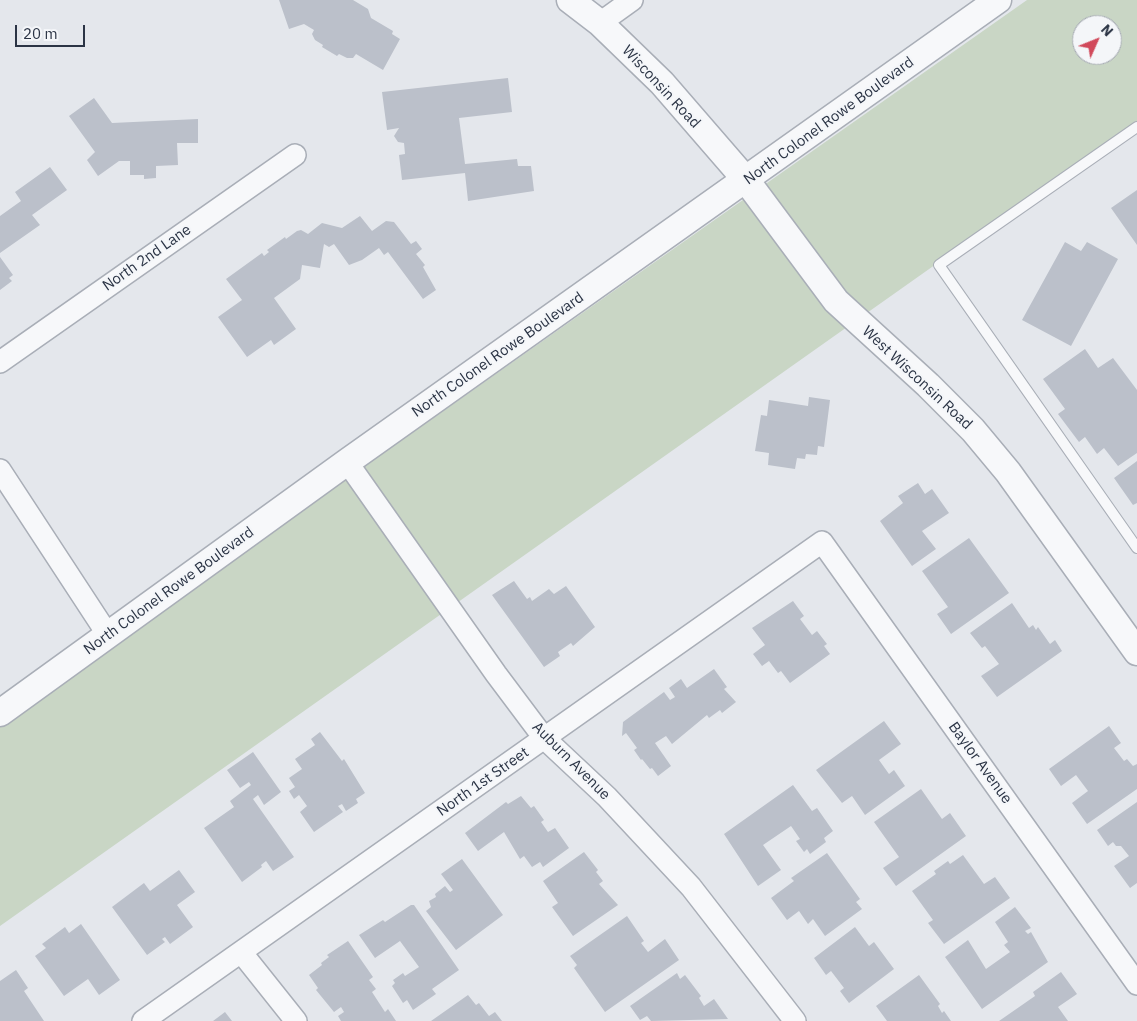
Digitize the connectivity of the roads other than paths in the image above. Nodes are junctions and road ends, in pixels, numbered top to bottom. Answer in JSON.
{"nodes":[{"id":1,"x":570,"y":0,"type":"edge"},
{"id":2,"x":632,"y":0,"type":"edge"},
{"id":3,"x":998,"y":0,"type":"edge"},
{"id":4,"x":600,"y":23,"type":"junction"},
{"id":5,"x":1137,"y":127,"type":"edge"},
{"id":6,"x":295,"y":155,"type":"dead end"},
{"id":7,"x":746,"y":180,"type":"junction"},
{"id":8,"x":0,"y":362,"type":"edge"},
{"id":9,"x":348,"y":462,"type":"junction"},
{"id":10,"x":0,"y":470,"type":"edge"},
{"id":11,"x":822,"y":542,"type":"joint"},
{"id":12,"x":1137,"y":548,"type":"edge"},
{"id":13,"x":108,"y":635,"type":"junction"},
{"id":14,"x":1137,"y":652,"type":"edge"},
{"id":15,"x":0,"y":713,"type":"edge"},
{"id":16,"x":544,"y":738,"type":"junction"},
{"id":17,"x":241,"y":952,"type":"junction"},
{"id":18,"x":1137,"y":984,"type":"edge"},
{"id":19,"x":143,"y":1021,"type":"edge"},
{"id":20,"x":296,"y":1021,"type":"edge"},
{"id":21,"x":795,"y":1021,"type":"edge"}],
"edges":[{"from":1,"to":4,"type":"street","name":"Wisconsin Road"},
{"from":2,"to":4,"type":"street"},
{"from":3,"to":7,"type":"street","name":"North Colonel Rowe Boulevard"},
{"from":4,"to":7,"type":"street","name":"Wisconsin Road"},
{"from":5,"to":12,"type":"lane"},
{"from":6,"to":8,"type":"street","name":"North 2nd Lane"},
{"from":7,"to":9,"type":"street","name":"North Colonel Rowe Boulevard"},
{"from":7,"to":14,"type":"street","name":"West Wisconsin Road"},
{"from":9,"to":13,"type":"street","name":"North Colonel Rowe Boulevard"},
{"from":9,"to":16,"type":"street","name":"Auburn Avenue"},
{"from":10,"to":13,"type":"street"},
{"from":11,"to":16,"type":"street","name":"North 1st Street"},
{"from":11,"to":18,"type":"street","name":"Baylor Avenue"},
{"from":13,"to":15,"type":"street","name":"North Colonel Rowe Boulevard"},
{"from":16,"to":17,"type":"street","name":"North 1st Street"},
{"from":16,"to":21,"type":"street","name":"Auburn Avenue"},
{"from":17,"to":19,"type":"street","name":"North 1st Street"},
{"from":17,"to":20,"type":"street"}]}
